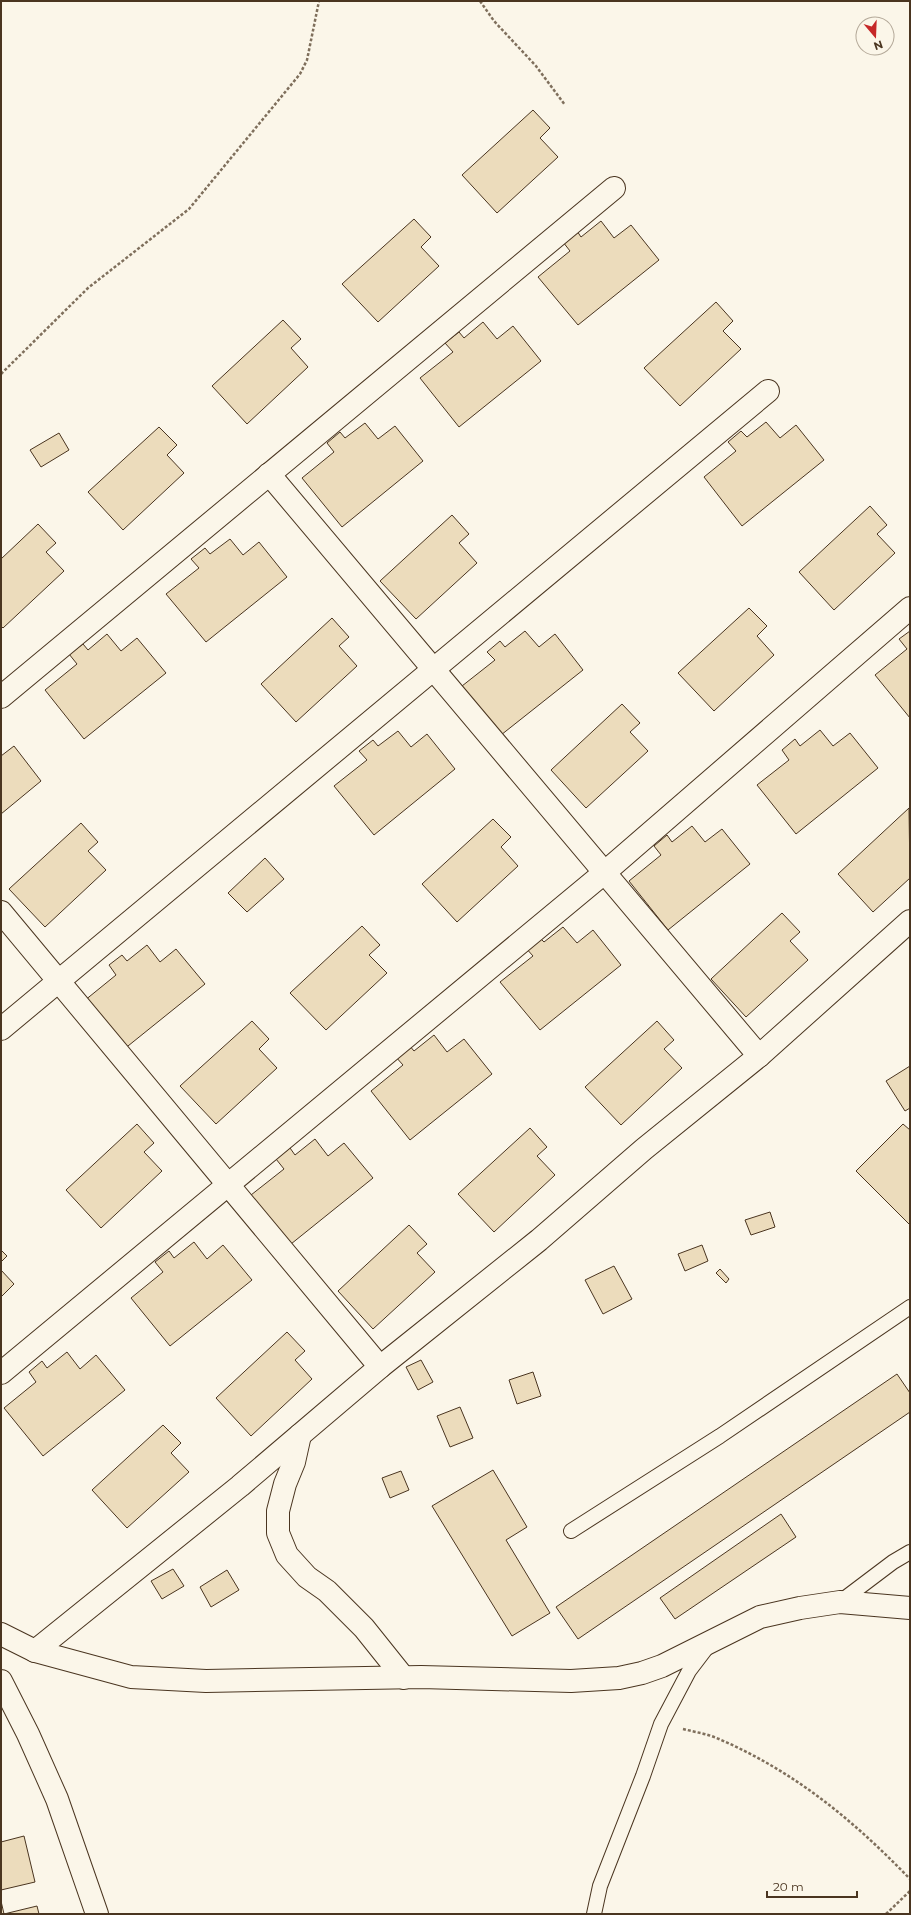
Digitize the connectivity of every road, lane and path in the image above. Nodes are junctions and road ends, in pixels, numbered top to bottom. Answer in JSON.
{"nodes":[{"id":1,"x":319,"y":1,"type":"edge"},
{"id":2,"x":480,"y":1,"type":"edge"},
{"id":3,"x":565,"y":106,"type":"dead end"},
{"id":4,"x":614,"y":188,"type":"dead end"},
{"id":5,"x":1,"y":374,"type":"edge"},
{"id":6,"x":768,"y":391,"type":"dead end"},
{"id":7,"x":269,"y":474,"type":"junction"},
{"id":8,"x":910,"y":608,"type":"edge"},
{"id":9,"x":433,"y":669,"type":"junction"},
{"id":10,"x":1,"y":697,"type":"edge"},
{"id":11,"x":604,"y":873,"type":"junction"},
{"id":12,"x":1,"y":912,"type":"edge"},
{"id":13,"x":910,"y":921,"type":"edge"},
{"id":14,"x":59,"y":981,"type":"junction"},
{"id":15,"x":1,"y":1029,"type":"edge"},
{"id":16,"x":758,"y":1056,"type":"junction"},
{"id":17,"x":228,"y":1185,"type":"junction"},
{"id":18,"x":910,"y":1307,"type":"edge"},
{"id":19,"x":380,"y":1367,"type":"junction"},
{"id":20,"x":1,"y":1373,"type":"edge"},
{"id":21,"x":300,"y":1435,"type":"junction"},
{"id":22,"x":571,"y":1531,"type":"dead end"},
{"id":23,"x":910,"y":1552,"type":"edge"},
{"id":24,"x":840,"y":1602,"type":"junction"},
{"id":25,"x":910,"y":1608,"type":"edge"},
{"id":26,"x":1,"y":1634,"type":"edge"},
{"id":27,"x":712,"y":1639,"type":"junction"},
{"id":28,"x":35,"y":1651,"type":"junction"},
{"id":29,"x":404,"y":1678,"type":"junction"},
{"id":30,"x":1,"y":1681,"type":"edge"},
{"id":31,"x":661,"y":1724,"type":"junction"},
{"id":32,"x":910,"y":1879,"type":"edge"},
{"id":33,"x":910,"y":1891,"type":"edge"},
{"id":34,"x":97,"y":1914,"type":"edge"},
{"id":35,"x":594,"y":1914,"type":"edge"},
{"id":36,"x":886,"y":1914,"type":"edge"}],
"edges":[{"from":1,"to":5,"type":"path"},
{"from":2,"to":3,"type":"path"},
{"from":4,"to":7,"type":"street"},
{"from":6,"to":9,"type":"street"},
{"from":7,"to":9,"type":"street"},
{"from":7,"to":10,"type":"street"},
{"from":8,"to":11,"type":"street"},
{"from":9,"to":11,"type":"street"},
{"from":9,"to":14,"type":"street"},
{"from":11,"to":16,"type":"street"},
{"from":11,"to":17,"type":"street"},
{"from":12,"to":14,"type":"street"},
{"from":13,"to":16,"type":"street"},
{"from":14,"to":15,"type":"street"},
{"from":14,"to":17,"type":"street"},
{"from":16,"to":19,"type":"street"},
{"from":17,"to":19,"type":"street"},
{"from":17,"to":20,"type":"street"},
{"from":18,"to":22,"type":"lane"},
{"from":19,"to":21,"type":"street"},
{"from":21,"to":28,"type":"street"},
{"from":21,"to":29,"type":"street"},
{"from":23,"to":24,"type":"lane"},
{"from":24,"to":25,"type":"street"},
{"from":24,"to":27,"type":"street"},
{"from":26,"to":28,"type":"street"},
{"from":27,"to":29,"type":"street"},
{"from":27,"to":31,"type":"lane"},
{"from":28,"to":29,"type":"street"},
{"from":30,"to":34,"type":"street"},
{"from":31,"to":32,"type":"path"},
{"from":31,"to":35,"type":"lane"},
{"from":33,"to":36,"type":"path"}]}
